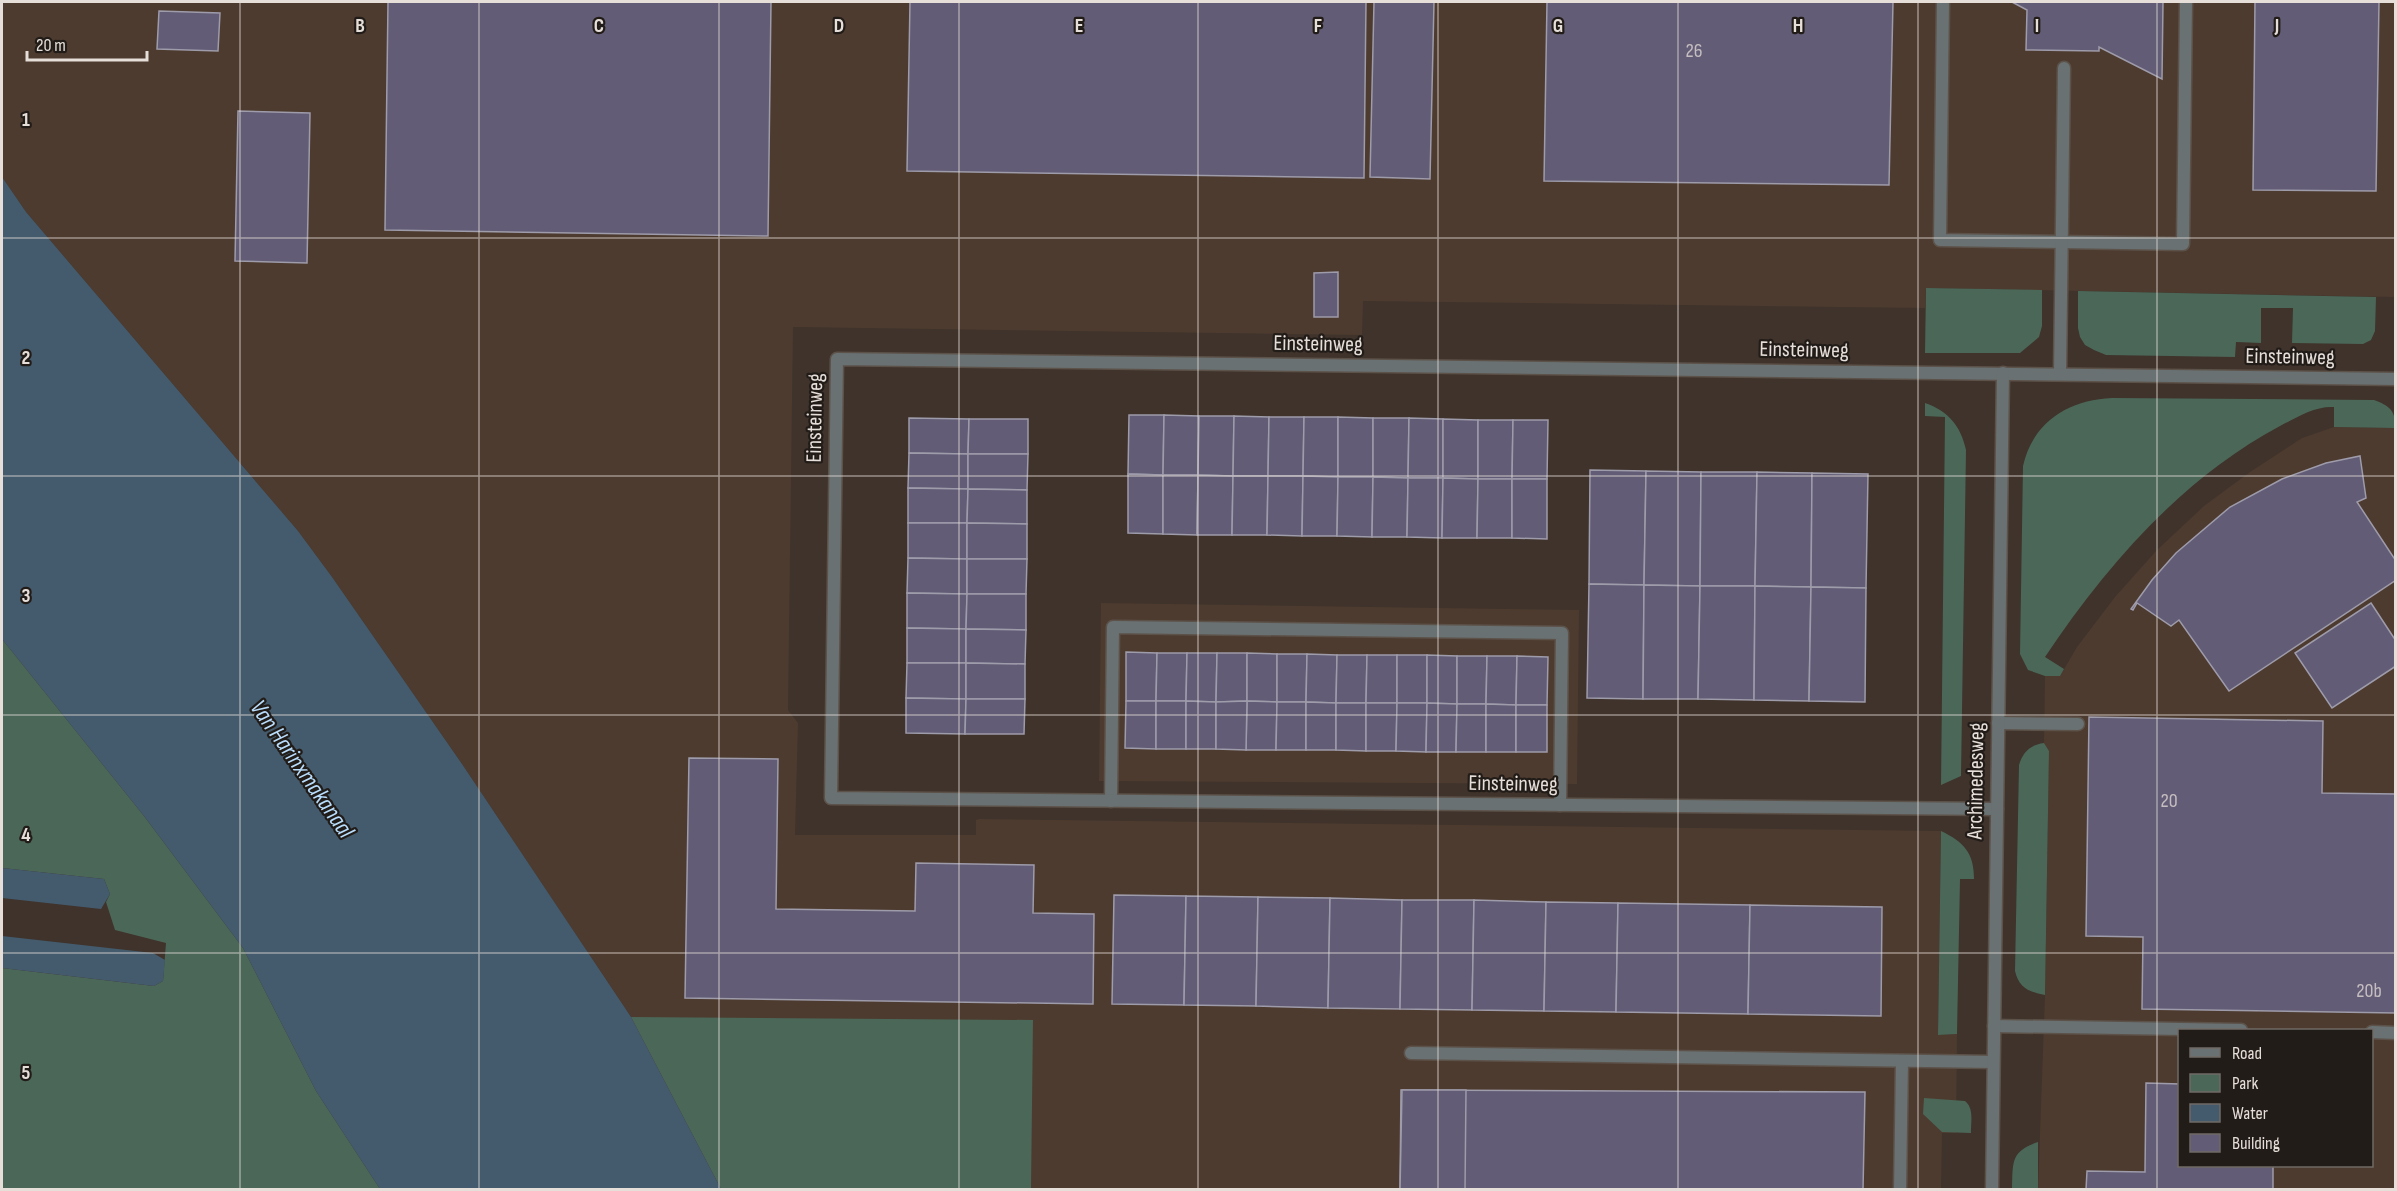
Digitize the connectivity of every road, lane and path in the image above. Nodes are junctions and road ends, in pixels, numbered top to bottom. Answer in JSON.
{"nodes":[{"id":1,"x":1943,"y":2,"type":"edge"},
{"id":2,"x":2186,"y":2,"type":"edge"},
{"id":3,"x":2064,"y":68,"type":"dead end"},
{"id":4,"x":2062,"y":242,"type":"junction"},
{"id":5,"x":2003,"y":374,"type":"junction"},
{"id":6,"x":2060,"y":374,"type":"junction"},
{"id":7,"x":2396,"y":379,"type":"edge"},
{"id":8,"x":1998,"y":723,"type":"junction"},
{"id":9,"x":2078,"y":724,"type":"dead end"},
{"id":10,"x":1111,"y":801,"type":"junction"},
{"id":11,"x":1560,"y":805,"type":"junction"},
{"id":12,"x":1997,"y":808,"type":"junction"},
{"id":13,"x":1994,"y":1026,"type":"junction"},
{"id":14,"x":2179,"y":1029,"type":"edge"},
{"id":15,"x":2373,"y":1032,"type":"edge"},
{"id":16,"x":2396,"y":1033,"type":"edge"},
{"id":17,"x":1411,"y":1053,"type":"dead end"},
{"id":18,"x":1902,"y":1061,"type":"junction"},
{"id":19,"x":1993,"y":1062,"type":"junction"},
{"id":20,"x":1900,"y":1190,"type":"edge"},
{"id":21,"x":1992,"y":1190,"type":"edge"}],
"edges":[{"from":1,"to":4,"type":"street"},
{"from":2,"to":4,"type":"street"},
{"from":3,"to":4,"type":"street"},
{"from":4,"to":6,"type":"street"},
{"from":5,"to":6,"type":"street","name":"Einsteinweg"},
{"from":5,"to":8,"type":"street","name":"Archimedesweg"},
{"from":5,"to":10,"type":"street","name":"Einsteinweg"},
{"from":6,"to":7,"type":"street","name":"Einsteinweg"},
{"from":8,"to":9,"type":"street"},
{"from":8,"to":12,"type":"street","name":"Archimedesweg"},
{"from":10,"to":11,"type":"street","name":"Einsteinweg"},
{"from":10,"to":11,"type":"street"},
{"from":11,"to":12,"type":"street","name":"Einsteinweg"},
{"from":12,"to":13,"type":"street","name":"Archimedesweg"},
{"from":13,"to":14,"type":"street"},
{"from":13,"to":19,"type":"street","name":"Archimedesweg"},
{"from":15,"to":16,"type":"street"},
{"from":17,"to":18,"type":"street"},
{"from":18,"to":19,"type":"street"},
{"from":18,"to":20,"type":"street"},
{"from":19,"to":21,"type":"street","name":"Archimedesweg"}]}
